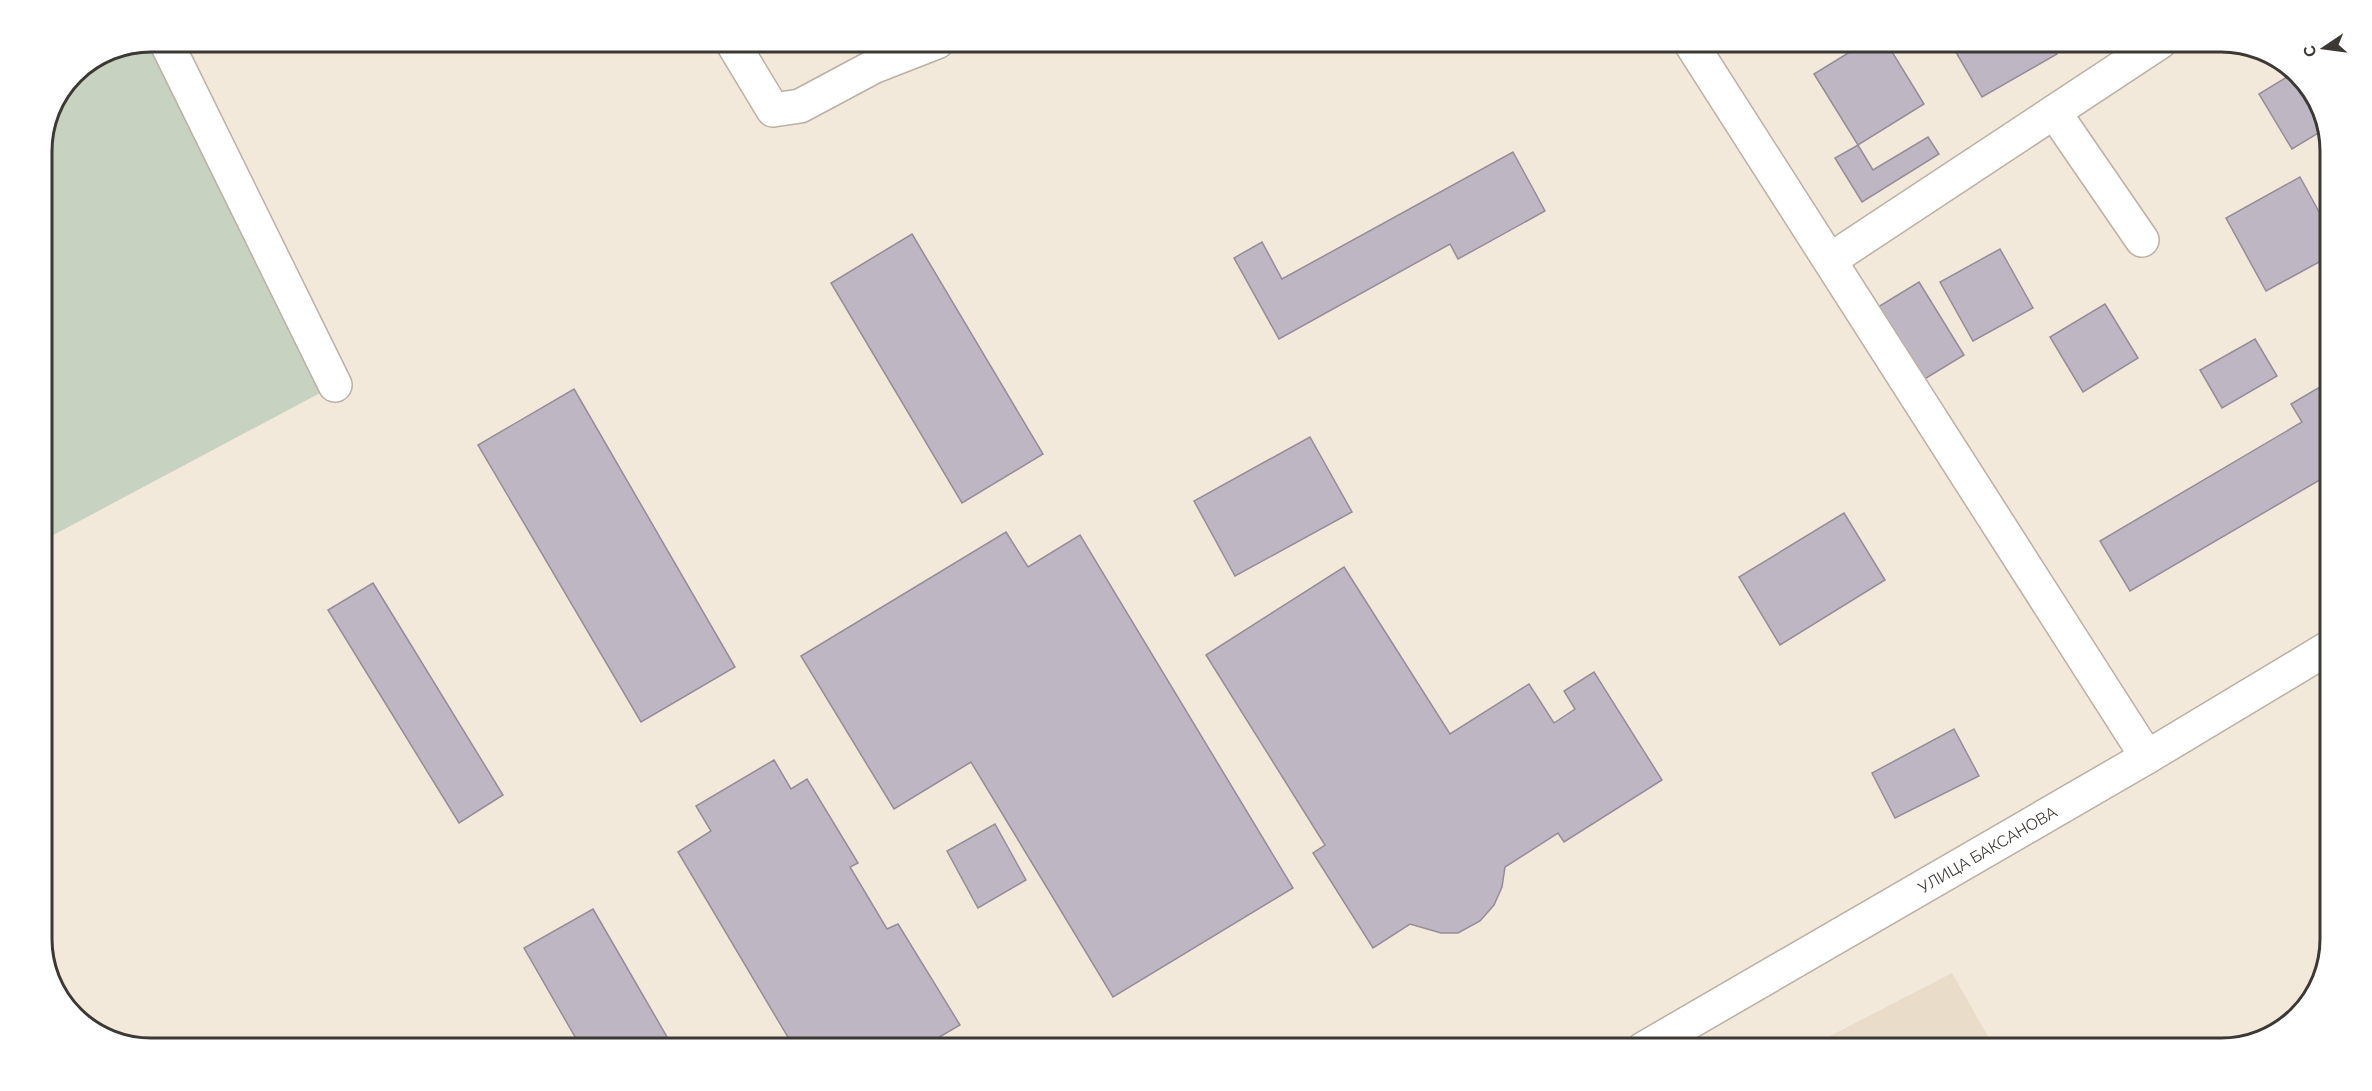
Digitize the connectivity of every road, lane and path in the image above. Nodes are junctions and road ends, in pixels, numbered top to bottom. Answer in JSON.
{"nodes":[{"id":1,"x":171,"y":52,"type":"edge"},
{"id":2,"x":738,"y":52,"type":"edge"},
{"id":3,"x":911,"y":52,"type":"edge"},
{"id":4,"x":1696,"y":52,"type":"edge"},
{"id":5,"x":2145,"y":52,"type":"edge"},
{"id":6,"x":2054,"y":112,"type":"junction"},
{"id":7,"x":2142,"y":240,"type":"dead end"},
{"id":8,"x":1830,"y":260,"type":"junction"},
{"id":9,"x":334,"y":385,"type":"dead end"},
{"id":10,"x":2320,"y":653,"type":"edge"},
{"id":11,"x":2147,"y":757,"type":"junction"},
{"id":12,"x":1662,"y":1038,"type":"edge"}],
"edges":[{"from":1,"to":9,"type":"main road"},
{"from":2,"to":3,"type":"main road"},
{"from":4,"to":8,"type":"main road"},
{"from":5,"to":6,"type":"main road"},
{"from":6,"to":7,"type":"main road"},
{"from":6,"to":8,"type":"main road"},
{"from":8,"to":11,"type":"main road"},
{"from":10,"to":11,"type":"main road","name":"УЛИЦА БАКСАНОВА"},
{"from":11,"to":12,"type":"main road","name":"УЛИЦА БАКСАНОВА"}]}
